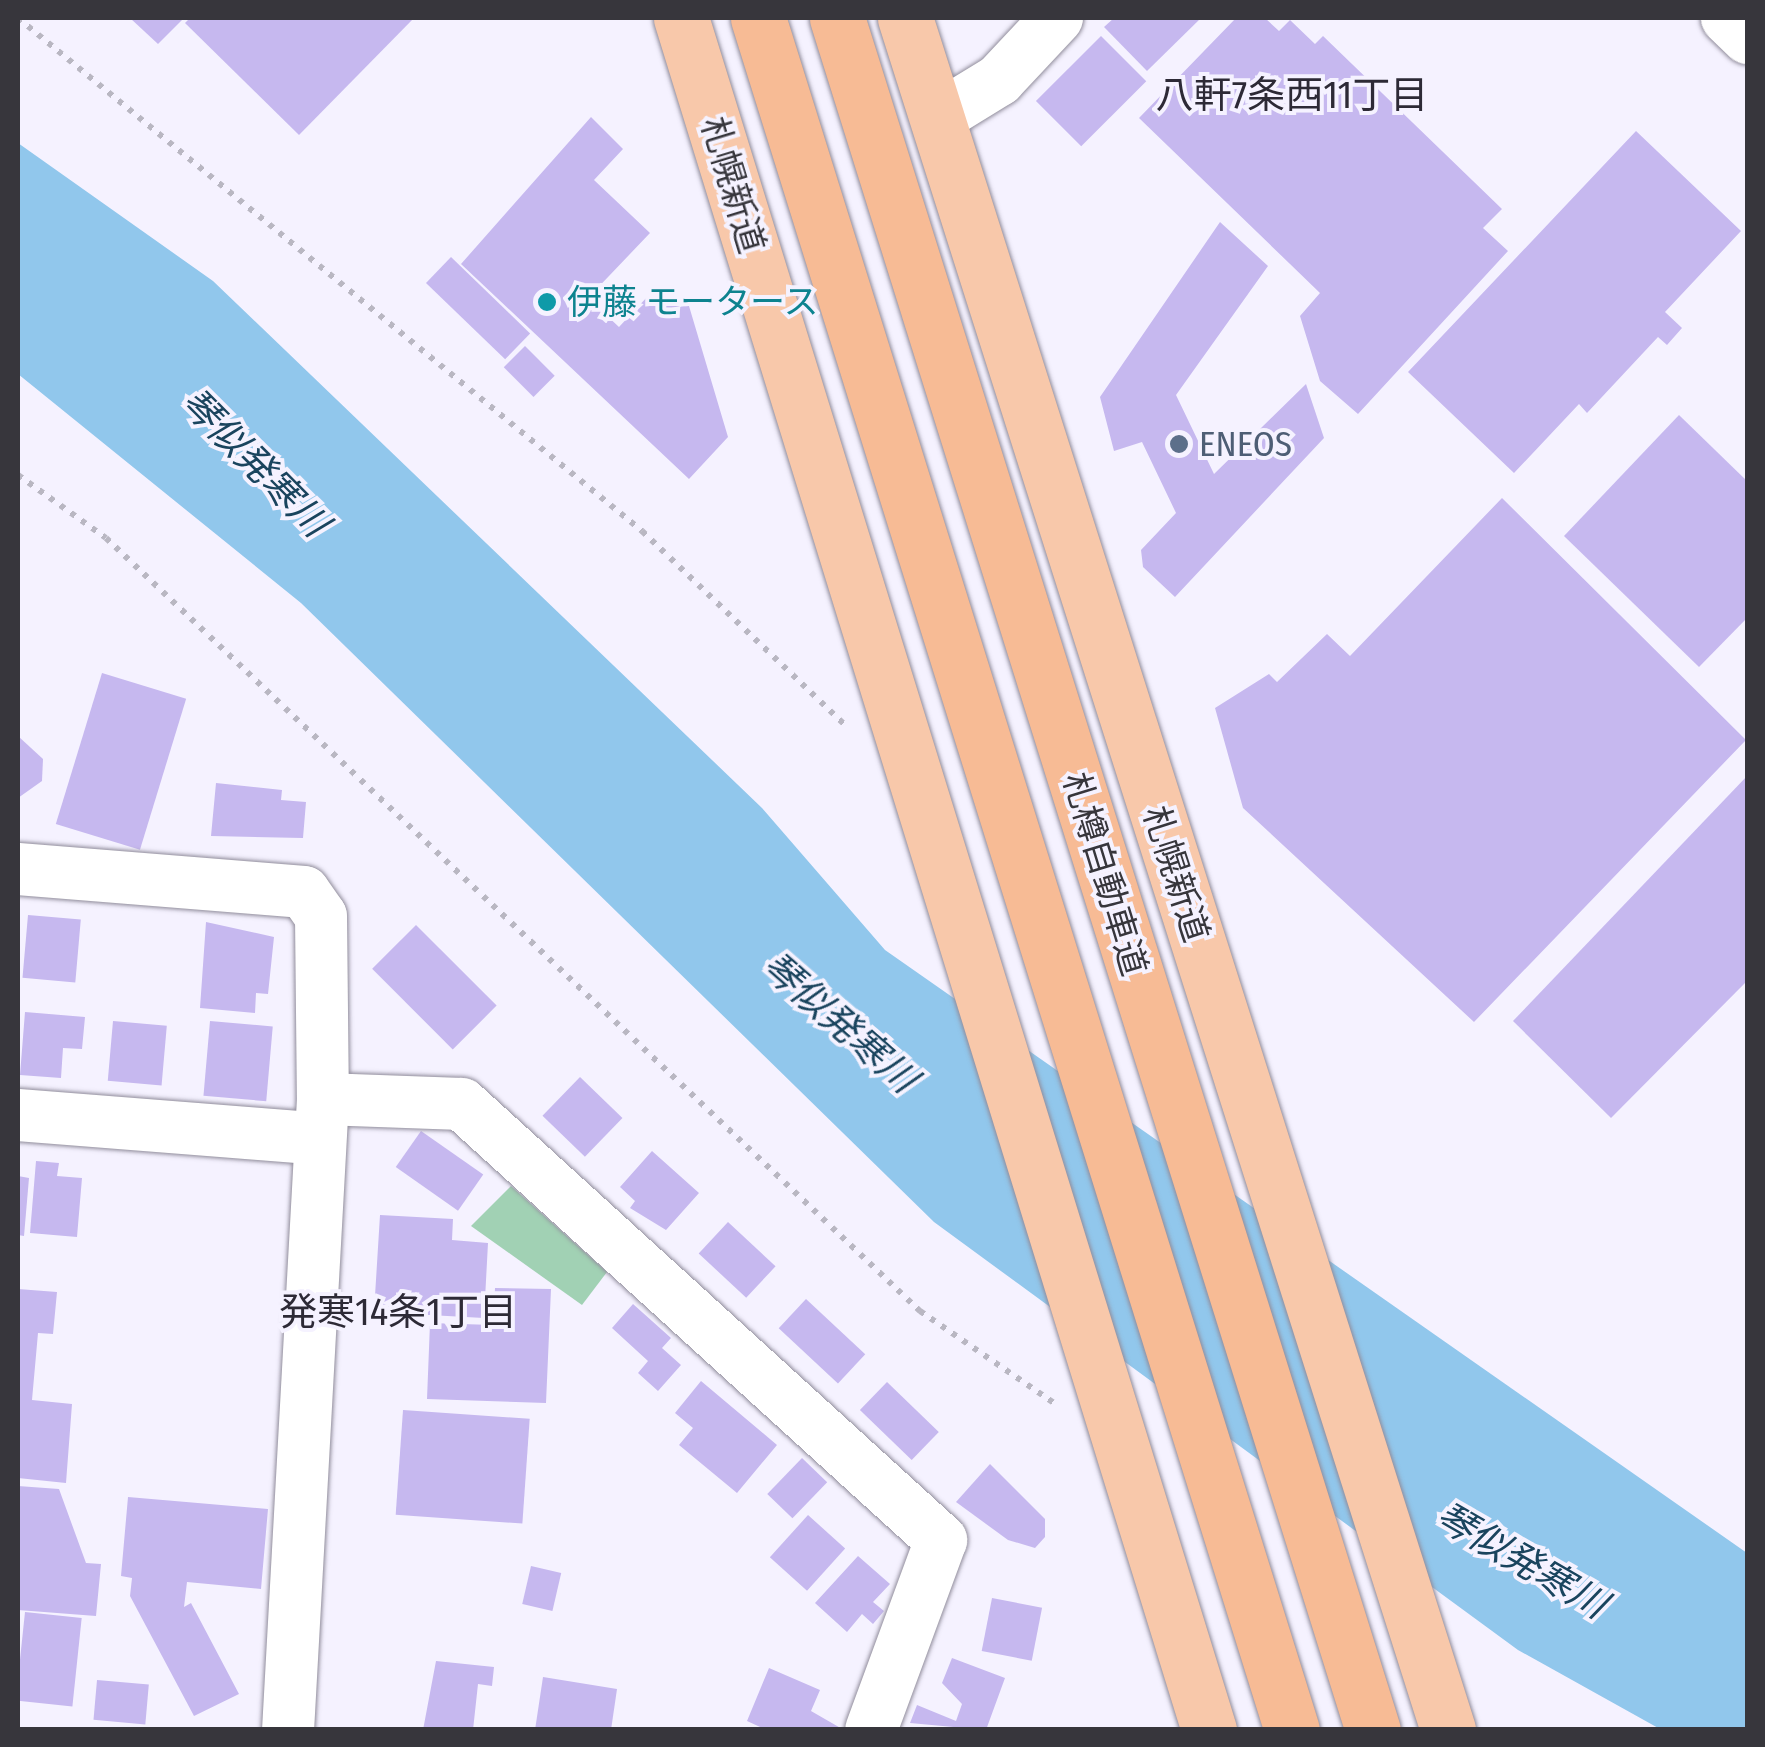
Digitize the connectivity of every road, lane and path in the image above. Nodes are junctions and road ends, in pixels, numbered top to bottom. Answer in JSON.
{"nodes":[{"id":1,"x":18,"y":18,"type":"edge"},
{"id":2,"x":681,"y":18,"type":"edge"},
{"id":3,"x":758,"y":18,"type":"edge"},
{"id":4,"x":837,"y":18,"type":"edge"},
{"id":5,"x":905,"y":18,"type":"edge"},
{"id":6,"x":1056,"y":18,"type":"edge"},
{"id":7,"x":1727,"y":18,"type":"edge"},
{"id":8,"x":1748,"y":38,"type":"edge"},
{"id":9,"x":937,"y":118,"type":"junction"},
{"id":10,"x":18,"y":475,"type":"edge"},
{"id":11,"x":857,"y":736,"type":"dead end"},
{"id":12,"x":18,"y":869,"type":"edge"},
{"id":13,"x":18,"y":1114,"type":"edge"},
{"id":14,"x":322,"y":1119,"type":"junction"},
{"id":15,"x":1058,"y":1406,"type":"dead end"},
{"id":16,"x":288,"y":1730,"type":"edge"},
{"id":17,"x":871,"y":1730,"type":"edge"},
{"id":18,"x":1209,"y":1730,"type":"edge"},
{"id":19,"x":1292,"y":1730,"type":"edge"},
{"id":20,"x":1372,"y":1730,"type":"edge"},
{"id":21,"x":1448,"y":1730,"type":"edge"}],
"edges":[{"from":1,"to":11,"type":"path"},
{"from":2,"to":18,"type":"highway","name":"札幌新道"},
{"from":3,"to":19,"type":"highway"},
{"from":4,"to":20,"type":"highway","name":"札樽自動車道"},
{"from":5,"to":9,"type":"highway","name":"札幌新道"},
{"from":6,"to":9,"type":"street"},
{"from":7,"to":8,"type":"street"},
{"from":9,"to":21,"type":"highway","name":"札幌新道"},
{"from":10,"to":15,"type":"path"},
{"from":12,"to":14,"type":"street"},
{"from":13,"to":14,"type":"street"},
{"from":14,"to":16,"type":"street"},
{"from":14,"to":17,"type":"street"}]}
